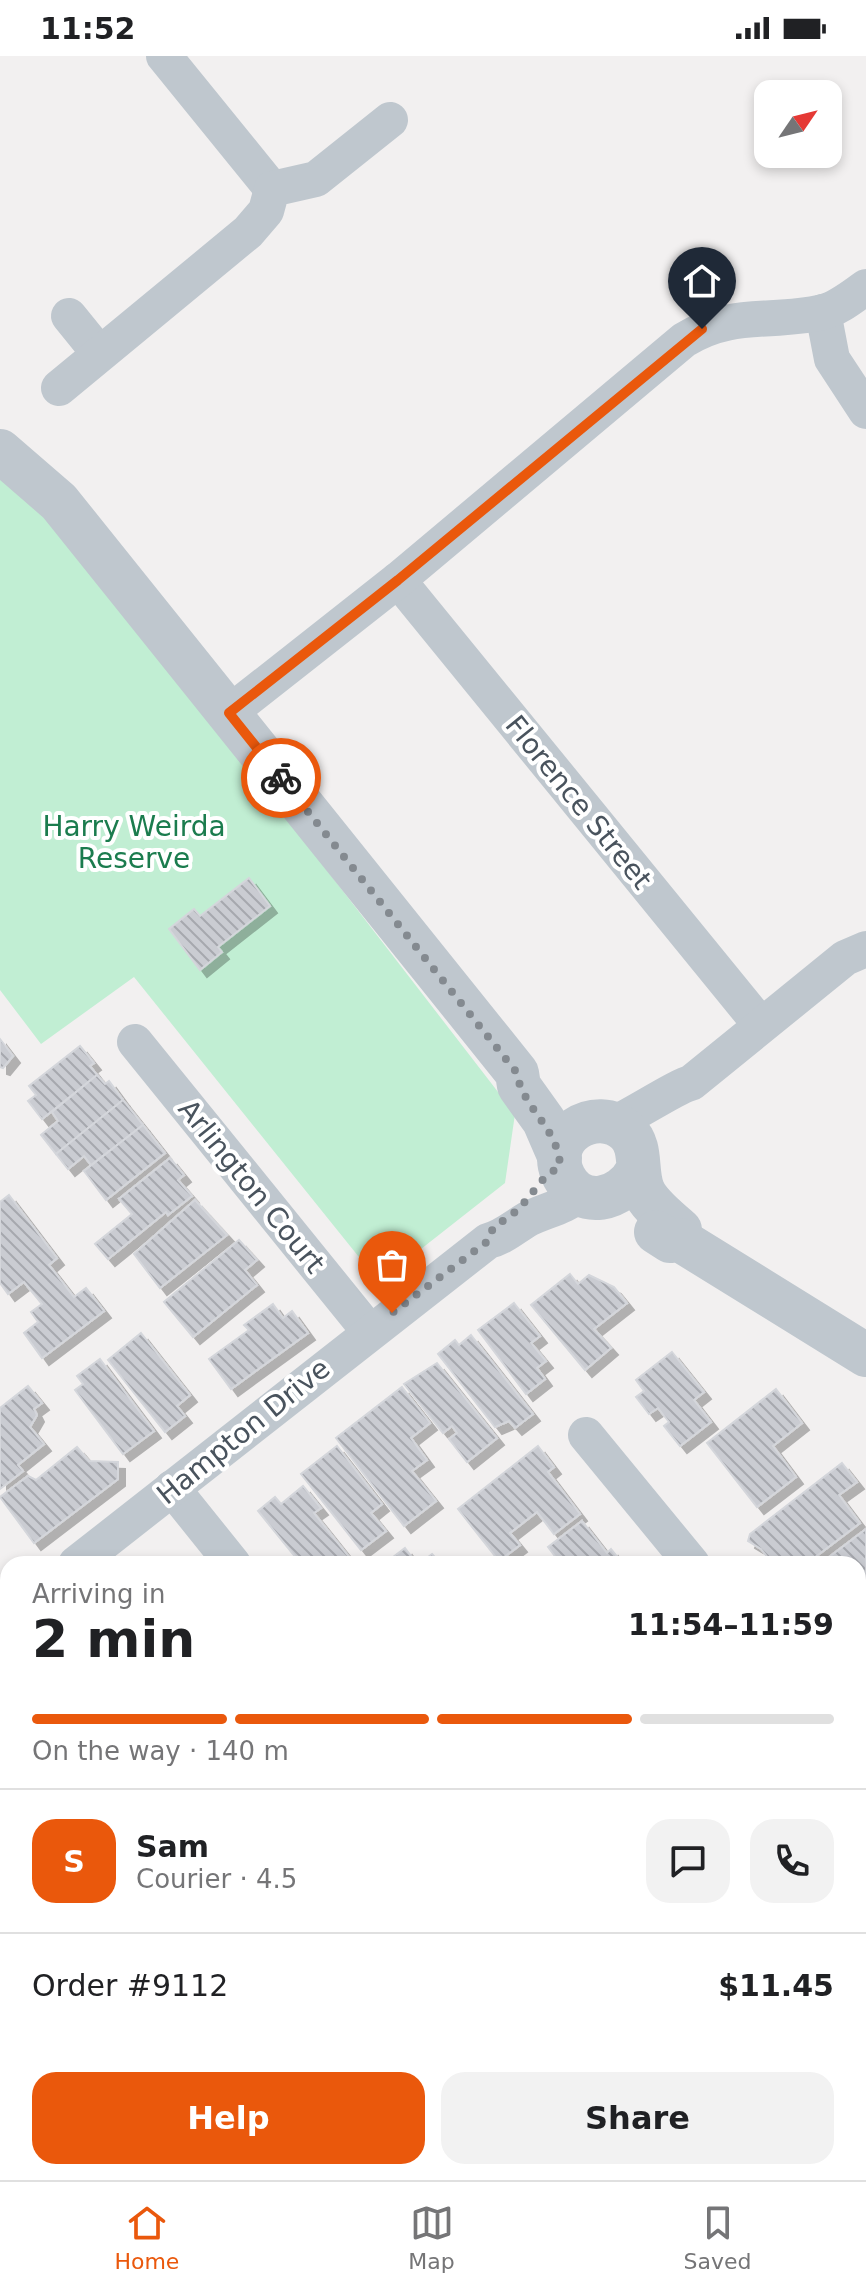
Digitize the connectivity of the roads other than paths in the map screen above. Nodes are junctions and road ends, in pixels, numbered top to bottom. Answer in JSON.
{"nodes":[{"id":1,"x":164,"y":56,"type":"edge"},
{"id":2,"x":390,"y":120,"type":"dead end"},
{"id":3,"x":272,"y":189,"type":"junction"},
{"id":4,"x":866,"y":287,"type":"edge"},
{"id":5,"x":823,"y":312,"type":"junction"},
{"id":6,"x":69,"y":316,"type":"dead end"},
{"id":7,"x":99,"y":353,"type":"junction"},
{"id":8,"x":59,"y":388,"type":"dead end"},
{"id":9,"x":866,"y":411,"type":"edge"},
{"id":10,"x":0,"y":451,"type":"edge"},
{"id":11,"x":398,"y":580,"type":"junction"},
{"id":12,"x":229,"y":713,"type":"junction"},
{"id":13,"x":866,"y":949,"type":"edge"},
{"id":14,"x":760,"y":1024,"type":"junction"},
{"id":15,"x":135,"y":1042,"type":"dead end"},
{"id":16,"x":517,"y":1073,"type":"junction"},
{"id":17,"x":620,"y":1142,"type":"junction"},
{"id":18,"x":574,"y":1179,"type":"junction"},
{"id":19,"x":680,"y":1240,"type":"junction"},
{"id":20,"x":369,"y":1331,"type":"junction"},
{"id":21,"x":866,"y":1355,"type":"edge"},
{"id":22,"x":586,"y":1435,"type":"dead end"},
{"id":23,"x":172,"y":1488,"type":"junction"},
{"id":24,"x":86,"y":1556,"type":"edge"},
{"id":25,"x":227,"y":1556,"type":"edge"},
{"id":26,"x":685,"y":1556,"type":"edge"}],
"edges":[{"from":1,"to":3,"type":"street"},
{"from":2,"to":3,"type":"street"},
{"from":3,"to":7,"type":"street"},
{"from":4,"to":5,"type":"street"},
{"from":5,"to":9,"type":"street"},
{"from":5,"to":11,"type":"street"},
{"from":6,"to":7,"type":"street"},
{"from":7,"to":8,"type":"street"},
{"from":10,"to":12,"type":"street"},
{"from":11,"to":12,"type":"street"},
{"from":11,"to":14,"type":"street","name":"Florence Street"},
{"from":12,"to":16,"type":"street"},
{"from":13,"to":14,"type":"street"},
{"from":14,"to":17,"type":"street"},
{"from":15,"to":20,"type":"street","name":"Arlington Court"},
{"from":16,"to":17,"type":"street"},
{"from":16,"to":18,"type":"street"},
{"from":17,"to":18,"type":"street"},
{"from":17,"to":18,"type":"street"},
{"from":17,"to":19,"type":"street"},
{"from":18,"to":19,"type":"street"},
{"from":18,"to":20,"type":"street","name":"Hampton Drive"},
{"from":19,"to":21,"type":"street"},
{"from":20,"to":23,"type":"street","name":"Hampton Drive"},
{"from":22,"to":26,"type":"street"},
{"from":23,"to":24,"type":"street","name":"Hampton Drive"},
{"from":23,"to":25,"type":"street"}]}
